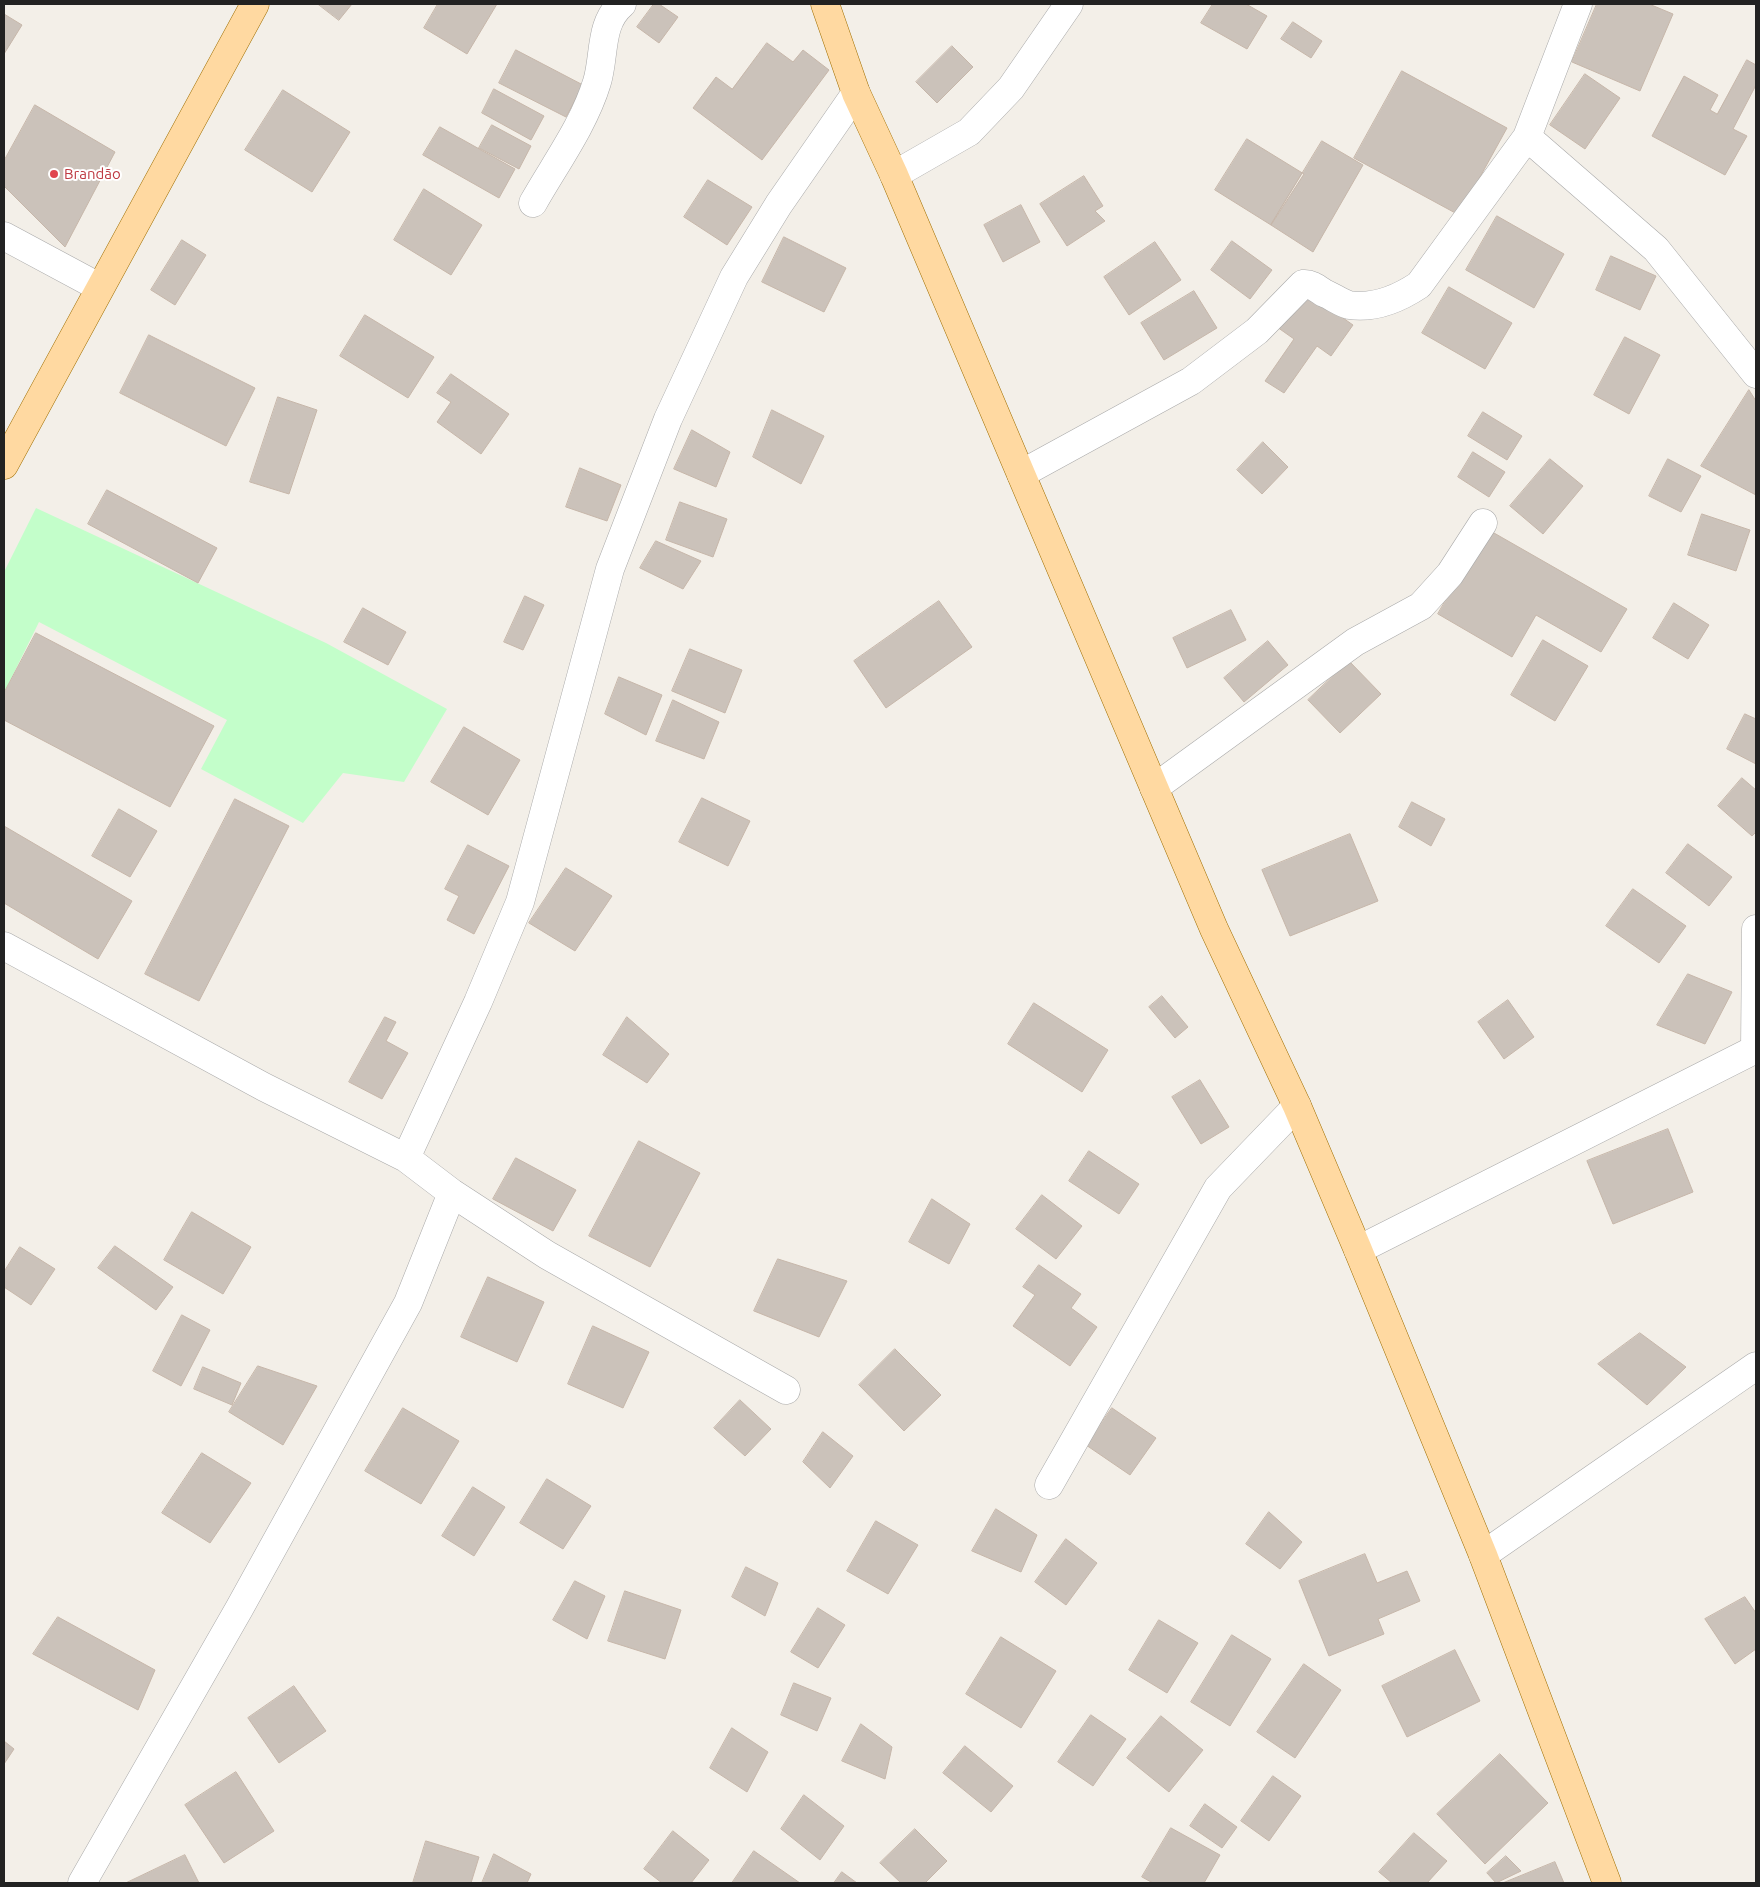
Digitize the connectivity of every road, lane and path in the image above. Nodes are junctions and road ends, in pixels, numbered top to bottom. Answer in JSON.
{"nodes":[{"id":1,"x":255,"y":4,"type":"edge"},
{"id":2,"x":622,"y":4,"type":"edge"},
{"id":3,"x":825,"y":4,"type":"edge"},
{"id":4,"x":1069,"y":4,"type":"edge"},
{"id":5,"x":1578,"y":4,"type":"edge"},
{"id":6,"x":856,"y":93,"type":"junction"},
{"id":7,"x":1527,"y":136,"type":"junction"},
{"id":8,"x":894,"y":174,"type":"junction"},
{"id":9,"x":533,"y":203,"type":"dead end"},
{"id":10,"x":4,"y":236,"type":"edge"},
{"id":11,"x":99,"y":288,"type":"junction"},
{"id":12,"x":1756,"y":374,"type":"edge"},
{"id":13,"x":4,"y":465,"type":"edge"},
{"id":14,"x":1021,"y":474,"type":"junction"},
{"id":15,"x":1483,"y":523,"type":"dead end"},
{"id":16,"x":1154,"y":788,"type":"junction"},
{"id":17,"x":1756,"y":929,"type":"edge"},
{"id":18,"x":4,"y":946,"type":"edge"},
{"id":19,"x":1755,"y":1050,"type":"edge"},
{"id":20,"x":1297,"y":1106,"type":"junction"},
{"id":21,"x":406,"y":1158,"type":"junction"},
{"id":22,"x":452,"y":1193,"type":"junction"},
{"id":23,"x":1358,"y":1250,"type":"junction"},
{"id":24,"x":1756,"y":1366,"type":"edge"},
{"id":25,"x":786,"y":1390,"type":"dead end"},
{"id":26,"x":1049,"y":1485,"type":"dead end"},
{"id":27,"x":1483,"y":1555,"type":"junction"},
{"id":28,"x":82,"y":1883,"type":"edge"},
{"id":29,"x":1607,"y":1883,"type":"edge"}],
"edges":[{"from":1,"to":11,"type":"main road"},
{"from":2,"to":9,"type":"street"},
{"from":3,"to":6,"type":"main road"},
{"from":4,"to":8,"type":"street"},
{"from":5,"to":7,"type":"street"},
{"from":6,"to":8,"type":"main road"},
{"from":6,"to":21,"type":"street"},
{"from":7,"to":12,"type":"street"},
{"from":7,"to":14,"type":"street"},
{"from":8,"to":14,"type":"main road"},
{"from":10,"to":11,"type":"street"},
{"from":11,"to":13,"type":"main road"},
{"from":14,"to":16,"type":"main road"},
{"from":15,"to":16,"type":"street"},
{"from":16,"to":20,"type":"main road"},
{"from":17,"to":19,"type":"street"},
{"from":18,"to":21,"type":"street"},
{"from":19,"to":23,"type":"street"},
{"from":20,"to":23,"type":"main road"},
{"from":20,"to":26,"type":"street"},
{"from":21,"to":22,"type":"street"},
{"from":22,"to":25,"type":"street"},
{"from":22,"to":28,"type":"street"},
{"from":23,"to":27,"type":"main road"},
{"from":24,"to":27,"type":"street"},
{"from":27,"to":29,"type":"main road"}]}
